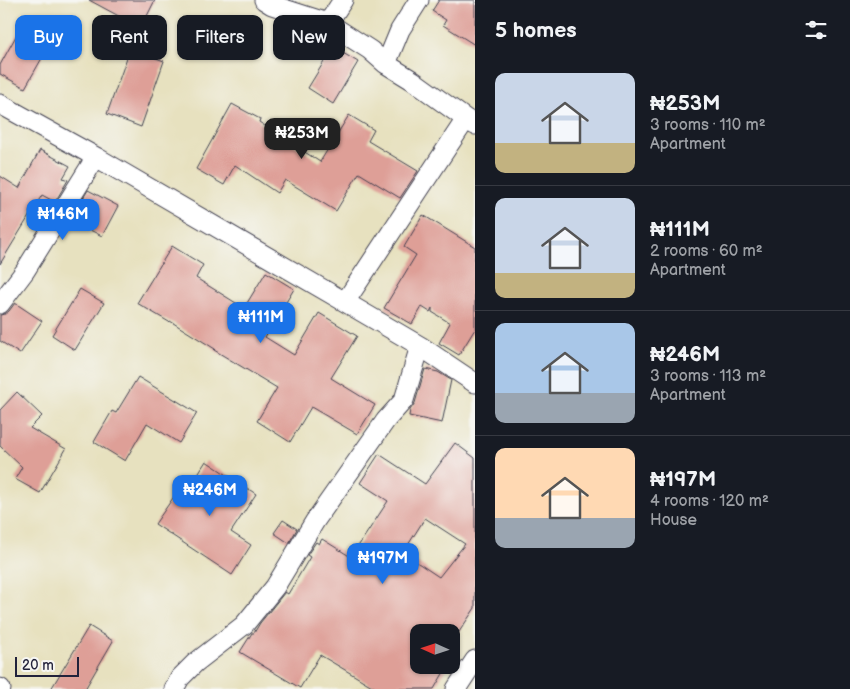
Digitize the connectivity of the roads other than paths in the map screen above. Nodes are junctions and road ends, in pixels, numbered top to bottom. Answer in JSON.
{"nodes":[{"id":1,"x":264,"y":0,"type":"edge"},
{"id":2,"x":343,"y":0,"type":"edge"},
{"id":3,"x":419,"y":0,"type":"edge"},
{"id":4,"x":303,"y":15,"type":"edge"},
{"id":5,"x":333,"y":15,"type":"edge"},
{"id":6,"x":345,"y":34,"type":"edge"},
{"id":7,"x":386,"y":64,"type":"junction"},
{"id":8,"x":0,"y":104,"type":"edge"},
{"id":9,"x":470,"y":122,"type":"edge"},
{"id":10,"x":96,"y":157,"type":"junction"},
{"id":11,"x":345,"y":302,"type":"junction"},
{"id":12,"x":0,"y":304,"type":"edge"},
{"id":13,"x":420,"y":346,"type":"junction"},
{"id":14,"x":475,"y":383,"type":"edge"},
{"id":15,"x":475,"y":660,"type":"edge"},
{"id":16,"x":174,"y":689,"type":"edge"},
{"id":17,"x":456,"y":689,"type":"edge"}],
"edges":[{"from":1,"to":4,"type":"street"},
{"from":2,"to":5,"type":"street"},
{"from":3,"to":7,"type":"street"},
{"from":6,"to":7,"type":"street"},
{"from":7,"to":9,"type":"street"},
{"from":8,"to":10,"type":"street"},
{"from":9,"to":11,"type":"street"},
{"from":10,"to":11,"type":"street"},
{"from":10,"to":12,"type":"street"},
{"from":11,"to":13,"type":"street"},
{"from":13,"to":14,"type":"street"},
{"from":13,"to":16,"type":"street"},
{"from":15,"to":17,"type":"street"}]}
